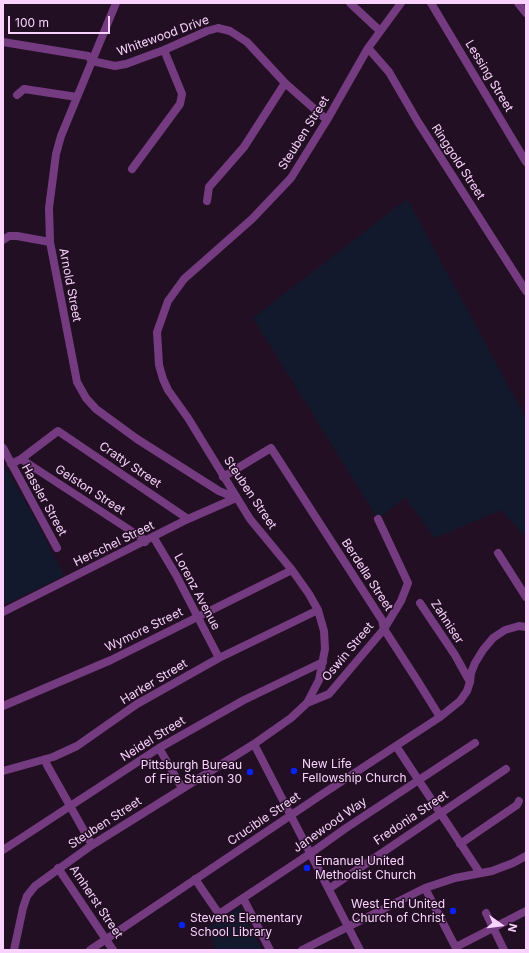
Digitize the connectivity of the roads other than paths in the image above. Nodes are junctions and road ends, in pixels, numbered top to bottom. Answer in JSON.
{"nodes":[{"id":1,"x":116,"y":3,"type":"edge"},
{"id":2,"x":350,"y":3,"type":"edge"},
{"id":3,"x":401,"y":3,"type":"edge"},
{"id":4,"x":432,"y":3,"type":"edge"},
{"id":5,"x":518,"y":3,"type":"edge"},
{"id":6,"x":526,"y":14,"type":"edge"},
{"id":7,"x":380,"y":31,"type":"junction"},
{"id":8,"x":3,"y":42,"type":"edge"},
{"id":9,"x":368,"y":48,"type":"junction"},
{"id":10,"x":164,"y":50,"type":"junction"},
{"id":11,"x":92,"y":61,"type":"junction"},
{"id":12,"x":285,"y":83,"type":"junction"},
{"id":13,"x":17,"y":94,"type":"dead end"},
{"id":14,"x":77,"y":96,"type":"junction"},
{"id":15,"x":327,"y":120,"type":"junction"},
{"id":16,"x":526,"y":162,"type":"edge"},
{"id":17,"x":132,"y":169,"type":"dead end"},
{"id":18,"x":207,"y":201,"type":"dead end"},
{"id":19,"x":3,"y":240,"type":"edge"},
{"id":20,"x":50,"y":242,"type":"junction"},
{"id":21,"x":526,"y":291,"type":"edge"},
{"id":22,"x":3,"y":448,"type":"edge"},
{"id":23,"x":22,"y":460,"type":"junction"},
{"id":24,"x":11,"y":464,"type":"junction"},
{"id":25,"x":223,"y":477,"type":"junction"},
{"id":26,"x":236,"y":498,"type":"junction"},
{"id":27,"x":188,"y":519,"type":"junction"},
{"id":28,"x":378,"y":519,"type":"dead end"},
{"id":29,"x":154,"y":538,"type":"junction"},
{"id":30,"x":145,"y":542,"type":"junction"},
{"id":31,"x":57,"y":548,"type":"dead end"},
{"id":32,"x":498,"y":553,"type":"dead end"},
{"id":33,"x":292,"y":570,"type":"junction"},
{"id":34,"x":526,"y":597,"type":"edge"},
{"id":35,"x":420,"y":602,"type":"dead end"},
{"id":36,"x":318,"y":610,"type":"junction"},
{"id":37,"x":3,"y":612,"type":"edge"},
{"id":38,"x":197,"y":617,"type":"junction"},
{"id":39,"x":526,"y":627,"type":"edge"},
{"id":40,"x":384,"y":629,"type":"junction"},
{"id":41,"x":219,"y":658,"type":"junction"},
{"id":42,"x":323,"y":662,"type":"junction"},
{"id":43,"x":470,"y":682,"type":"junction"},
{"id":44,"x":307,"y":703,"type":"junction"},
{"id":45,"x":3,"y":706,"type":"edge"},
{"id":46,"x":440,"y":717,"type":"junction"},
{"id":47,"x":475,"y":743,"type":"dead end"},
{"id":48,"x":254,"y":744,"type":"junction"},
{"id":49,"x":396,"y":746,"type":"junction"},
{"id":50,"x":159,"y":748,"type":"junction"},
{"id":51,"x":46,"y":759,"type":"junction"},
{"id":52,"x":506,"y":769,"type":"dead end"},
{"id":53,"x":3,"y":771,"type":"edge"},
{"id":54,"x":418,"y":780,"type":"junction"},
{"id":55,"x":182,"y":788,"type":"junction"},
{"id":56,"x":519,"y":801,"type":"dead end"},
{"id":57,"x":70,"y":805,"type":"junction"},
{"id":58,"x":440,"y":812,"type":"junction"},
{"id":59,"x":291,"y":815,"type":"junction"},
{"id":60,"x":460,"y":844,"type":"junction"},
{"id":61,"x":92,"y":845,"type":"junction"},
{"id":62,"x":3,"y":850,"type":"edge"},
{"id":63,"x":311,"y":853,"type":"junction"},
{"id":64,"x":526,"y":856,"type":"edge"},
{"id":65,"x":58,"y":868,"type":"junction"},
{"id":66,"x":480,"y":873,"type":"junction"},
{"id":67,"x":196,"y":879,"type":"junction"},
{"id":68,"x":330,"y":888,"type":"junction"},
{"id":69,"x":425,"y":888,"type":"junction"},
{"id":70,"x":243,"y":898,"type":"junction"},
{"id":71,"x":526,"y":911,"type":"edge"},
{"id":72,"x":486,"y":913,"type":"dead end"},
{"id":73,"x":348,"y":927,"type":"junction"},
{"id":74,"x":492,"y":927,"type":"junction"},
{"id":75,"x":106,"y":939,"type":"junction"},
{"id":76,"x":456,"y":948,"type":"edge"},
{"id":77,"x":14,"y":950,"type":"edge"},
{"id":78,"x":90,"y":950,"type":"edge"},
{"id":79,"x":113,"y":950,"type":"edge"},
{"id":80,"x":270,"y":950,"type":"edge"},
{"id":81,"x":302,"y":950,"type":"edge"},
{"id":82,"x":360,"y":950,"type":"edge"},
{"id":83,"x":504,"y":950,"type":"edge"}],
"edges":[{"from":1,"to":11,"type":"street","name":"Arnold Street"},
{"from":2,"to":7,"type":"street"},
{"from":3,"to":7,"type":"street","name":"Steuben Street"},
{"from":4,"to":16,"type":"street","name":"Lessing Street"},
{"from":5,"to":6,"type":"street"},
{"from":7,"to":9,"type":"street","name":"Steuben Street"},
{"from":8,"to":11,"type":"street","name":"Whitewood Drive"},
{"from":9,"to":15,"type":"street","name":"Steuben Street"},
{"from":9,"to":21,"type":"street","name":"Ringgold Street"},
{"from":10,"to":11,"type":"street","name":"Whitewood Drive"},
{"from":10,"to":12,"type":"street","name":"Whitewood Drive"},
{"from":10,"to":17,"type":"street"},
{"from":11,"to":14,"type":"street","name":"Arnold Street"},
{"from":12,"to":15,"type":"street","name":"Whitewood Drive"},
{"from":12,"to":18,"type":"street"},
{"from":13,"to":14,"type":"street"},
{"from":14,"to":20,"type":"street","name":"Arnold Street"},
{"from":15,"to":25,"type":"street","name":"Steuben Street"},
{"from":19,"to":20,"type":"street"},
{"from":20,"to":26,"type":"street","name":"Arnold Street"},
{"from":22,"to":24,"type":"street","name":"Hassler Street"},
{"from":23,"to":24,"type":"street"},
{"from":23,"to":27,"type":"street","name":"Cratty Street"},
{"from":23,"to":30,"type":"street","name":"Gelston Street"},
{"from":24,"to":31,"type":"street","name":"Hassler Street"},
{"from":25,"to":26,"type":"street","name":"Steuben Street"},
{"from":25,"to":40,"type":"street","name":"Berdella Street"},
{"from":26,"to":27,"type":"street","name":"Herschel Street"},
{"from":26,"to":33,"type":"street","name":"Steuben Street"},
{"from":27,"to":29,"type":"street","name":"Herschel Street"},
{"from":28,"to":40,"type":"street","name":"Oswin Street"},
{"from":29,"to":30,"type":"street","name":"Herschel Street"},
{"from":29,"to":38,"type":"street","name":"Lorenz Avenue"},
{"from":30,"to":37,"type":"street","name":"Herschel Street"},
{"from":32,"to":34,"type":"street"},
{"from":33,"to":36,"type":"street","name":"Steuben Street"},
{"from":33,"to":38,"type":"street","name":"Wymore Street"},
{"from":35,"to":43,"type":"street","name":"Zahniser"},
{"from":36,"to":41,"type":"street","name":"Harker Street"},
{"from":36,"to":42,"type":"street","name":"Steuben Street"},
{"from":38,"to":41,"type":"street","name":"Lorenz Avenue"},
{"from":38,"to":45,"type":"street","name":"Wymore Street"},
{"from":39,"to":43,"type":"street","name":"Crucible Street"},
{"from":40,"to":44,"type":"street","name":"Oswin Street"},
{"from":40,"to":46,"type":"street","name":"Berdella Street"},
{"from":41,"to":51,"type":"street","name":"Harker Street"},
{"from":42,"to":44,"type":"street","name":"Steuben Street"},
{"from":42,"to":50,"type":"street","name":"Neidel Street"},
{"from":43,"to":46,"type":"street","name":"Crucible Street"},
{"from":44,"to":48,"type":"street","name":"Steuben Street"},
{"from":46,"to":49,"type":"street","name":"Crucible Street"},
{"from":47,"to":54,"type":"street","name":"Janewood Way"},
{"from":48,"to":55,"type":"street","name":"Steuben Street"},
{"from":48,"to":59,"type":"street"},
{"from":49,"to":54,"type":"street"},
{"from":49,"to":59,"type":"street","name":"Crucible Street"},
{"from":50,"to":55,"type":"street"},
{"from":50,"to":57,"type":"street","name":"Neidel Street"},
{"from":51,"to":53,"type":"street","name":"Harker Street"},
{"from":51,"to":57,"type":"street"},
{"from":52,"to":58,"type":"street","name":"Fredonia Street"},
{"from":54,"to":58,"type":"street"},
{"from":54,"to":63,"type":"street","name":"Janewood Way"},
{"from":55,"to":61,"type":"street","name":"Steuben Street"},
{"from":56,"to":60,"type":"street"},
{"from":57,"to":61,"type":"street"},
{"from":57,"to":62,"type":"street","name":"Neidel Street"},
{"from":58,"to":60,"type":"street"},
{"from":58,"to":68,"type":"street","name":"Fredonia Street"},
{"from":59,"to":63,"type":"street"},
{"from":59,"to":67,"type":"street","name":"Crucible Street"},
{"from":60,"to":66,"type":"street"},
{"from":61,"to":65,"type":"street","name":"Steuben Street"},
{"from":63,"to":68,"type":"street"},
{"from":63,"to":70,"type":"street","name":"Janewood Way"},
{"from":64,"to":66,"type":"street"},
{"from":65,"to":75,"type":"street","name":"Amherst Street"},
{"from":65,"to":77,"type":"street","name":"Steuben Street"},
{"from":66,"to":69,"type":"street"},
{"from":67,"to":70,"type":"street","name":"Janewood Way"},
{"from":67,"to":75,"type":"street","name":"Crucible Street"},
{"from":68,"to":73,"type":"street"},
{"from":69,"to":73,"type":"street"},
{"from":69,"to":76,"type":"street"},
{"from":70,"to":80,"type":"street"},
{"from":71,"to":74,"type":"street"},
{"from":72,"to":74,"type":"street"},
{"from":73,"to":81,"type":"street"},
{"from":73,"to":82,"type":"street"},
{"from":74,"to":76,"type":"street"},
{"from":74,"to":83,"type":"street"},
{"from":75,"to":78,"type":"street","name":"Crucible Street"},
{"from":75,"to":79,"type":"street","name":"Amherst Street"}]}
